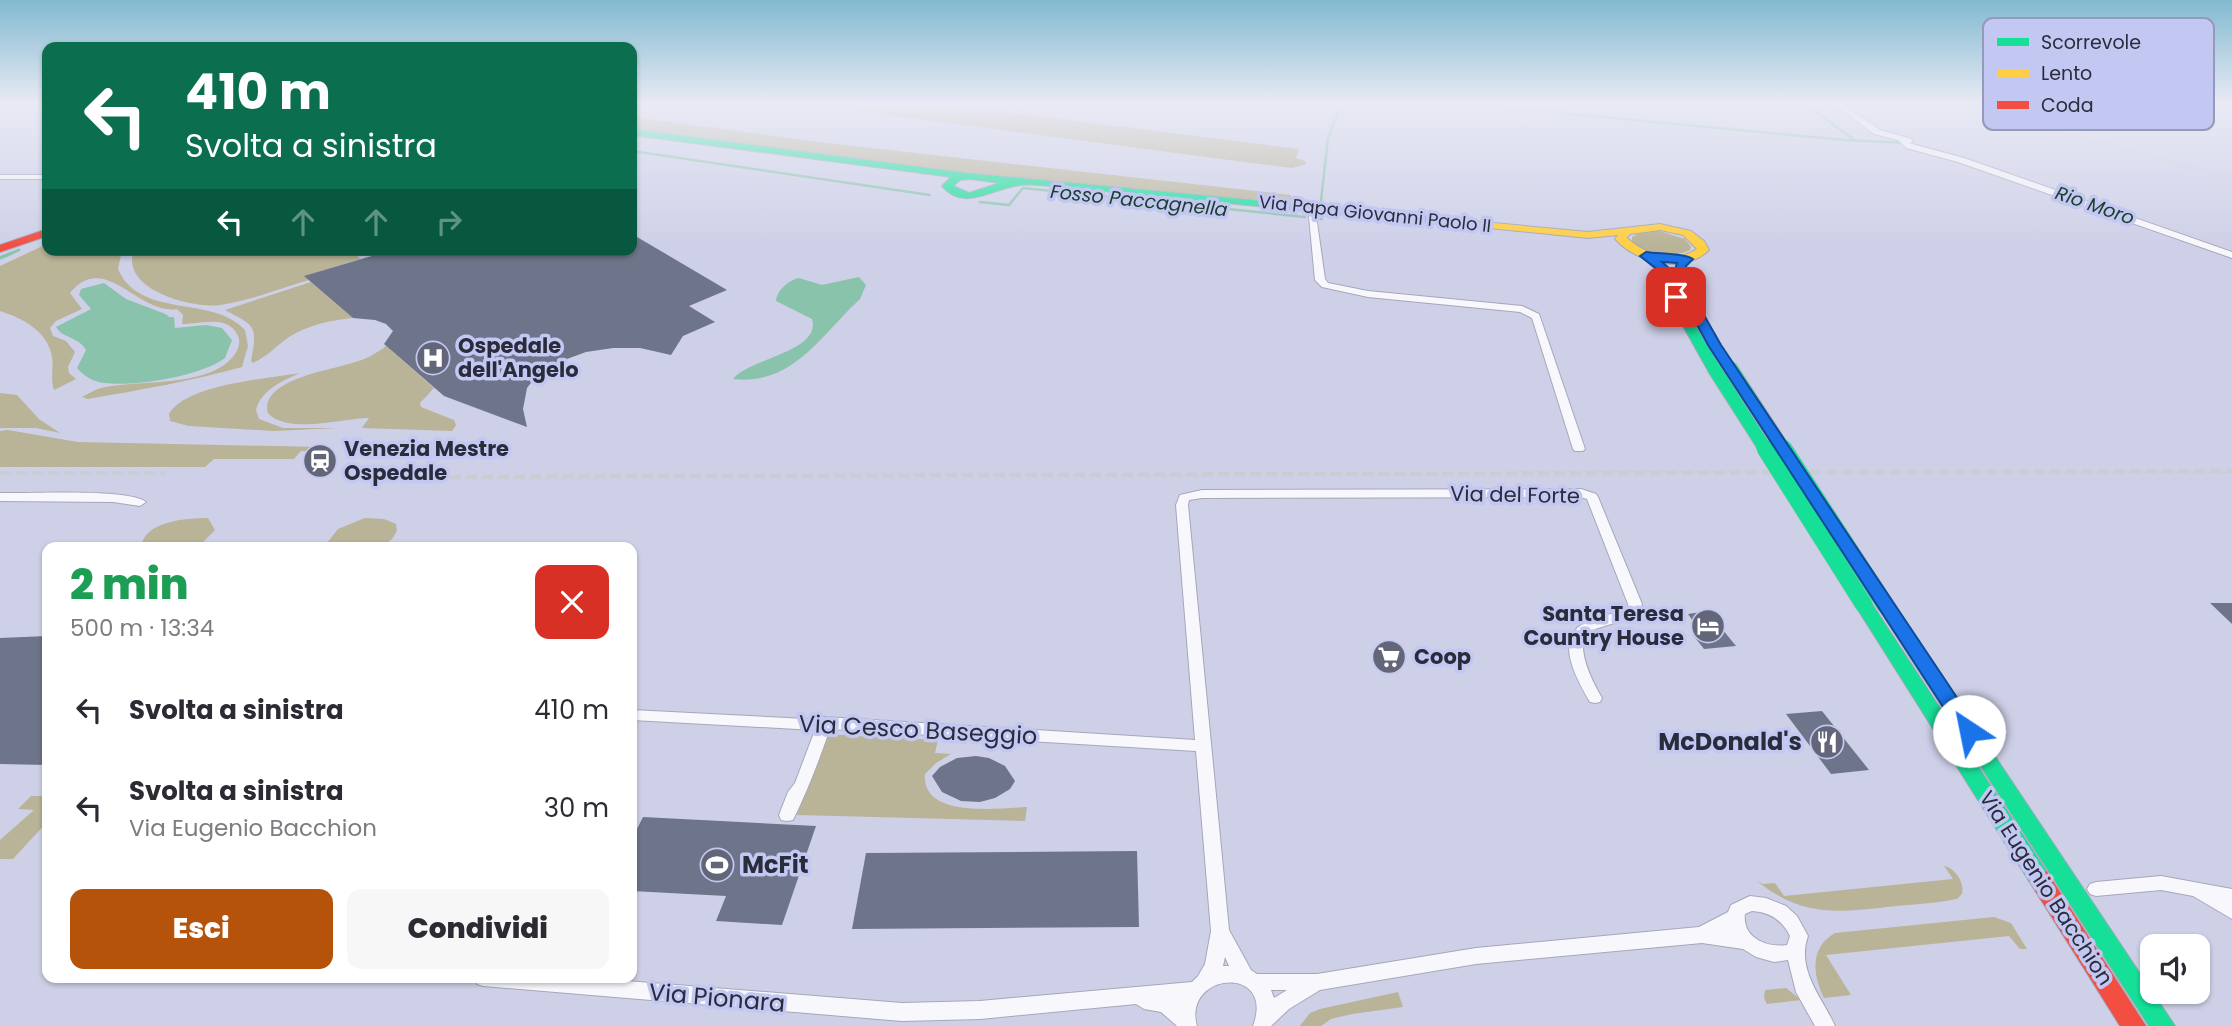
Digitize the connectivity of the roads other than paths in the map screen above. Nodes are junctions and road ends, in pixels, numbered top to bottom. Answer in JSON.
{"nodes":[{"id":1,"x":763,"y":151,"type":"edge"},
{"id":2,"x":1933,"y":151,"type":"edge"},
{"id":3,"x":1949,"y":151,"type":"edge"},
{"id":4,"x":0,"y":177,"type":"edge"},
{"id":5,"x":42,"y":177,"type":"edge"},
{"id":6,"x":944,"y":178,"type":"junction"},
{"id":7,"x":995,"y":184,"type":"junction"},
{"id":8,"x":2050,"y":186,"type":"dead end"},
{"id":9,"x":1311,"y":208,"type":"junction"},
{"id":10,"x":42,"y":234,"type":"edge"},
{"id":11,"x":1626,"y":239,"type":"junction"},
{"id":12,"x":0,"y":249,"type":"edge"},
{"id":13,"x":2232,"y":255,"type":"edge"},
{"id":14,"x":1646,"y":256,"type":"junction"},
{"id":15,"x":1687,"y":259,"type":"junction"},
{"id":16,"x":1579,"y":449,"type":"dead end"},
{"id":17,"x":0,"y":498,"type":"edge"},
{"id":18,"x":141,"y":502,"type":"dead end"},
{"id":19,"x":1595,"y":698,"type":"dead end"},
{"id":20,"x":637,"y":715,"type":"edge"},
{"id":21,"x":825,"y":723,"type":"junction"},
{"id":22,"x":1204,"y":746,"type":"junction"},
{"id":23,"x":787,"y":815,"type":"dead end"},
{"id":24,"x":2190,"y":887,"type":"junction"},
{"id":25,"x":2096,"y":889,"type":"dead end"},
{"id":26,"x":2232,"y":896,"type":"edge"},
{"id":27,"x":2232,"y":911,"type":"edge"},
{"id":28,"x":1734,"y":917,"type":"junction"},
{"id":29,"x":1220,"y":931,"type":"junction"},
{"id":30,"x":1702,"y":935,"type":"junction"},
{"id":31,"x":1747,"y":942,"type":"junction"},
{"id":32,"x":1794,"y":950,"type":"junction"},
{"id":33,"x":1249,"y":979,"type":"junction"},
{"id":34,"x":1317,"y":982,"type":"junction"},
{"id":35,"x":542,"y":983,"type":"edge"},
{"id":36,"x":1200,"y":986,"type":"junction"},
{"id":37,"x":1118,"y":998,"type":"junction"},
{"id":38,"x":1264,"y":1022,"type":"edge"},
{"id":39,"x":1188,"y":1025,"type":"edge"},
{"id":40,"x":1826,"y":1026,"type":"edge"},
{"id":41,"x":2134,"y":1026,"type":"edge"},
{"id":42,"x":2163,"y":1026,"type":"edge"}],
"edges":[{"from":1,"to":6,"type":"main road"},
{"from":2,"to":13,"type":"street"},
{"from":3,"to":8,"type":"street"},
{"from":4,"to":5,"type":"street"},
{"from":6,"to":7,"type":"main road"},
{"from":6,"to":7,"type":"main road"},
{"from":7,"to":9,"type":"main road","name":"Via Papa Giovanni Paolo II"},
{"from":9,"to":11,"type":"main road","name":"Via Papa Giovanni Paolo II"},
{"from":9,"to":16,"type":"street"},
{"from":10,"to":12,"type":"main road"},
{"from":11,"to":14,"type":"main road"},
{"from":11,"to":15,"type":"main road","name":"Via Papa Giovanni Paolo II"},
{"from":14,"to":15,"type":"main road"},
{"from":14,"to":41,"type":"main road","name":"Via Eugenio Bacchion","bridge":true},
{"from":15,"to":42,"type":"main road","name":"Via Eugenio Bacchion","bridge":true},
{"from":17,"to":18,"type":"street"},
{"from":19,"to":22,"type":"street","name":"Via del Forte"},
{"from":20,"to":21,"type":"street","name":"Via Cesco Baseggio"},
{"from":21,"to":22,"type":"street","name":"Via Cesco Baseggio"},
{"from":21,"to":23,"type":"street"},
{"from":22,"to":29,"type":"street"},
{"from":24,"to":25,"type":"street"},
{"from":24,"to":26,"type":"street"},
{"from":24,"to":27,"type":"street"},
{"from":28,"to":30,"type":"street"},
{"from":28,"to":31,"type":"street"},
{"from":28,"to":32,"type":"street"},
{"from":29,"to":33,"type":"street"},
{"from":29,"to":36,"type":"street"},
{"from":30,"to":31,"type":"street"},
{"from":30,"to":34,"type":"street"},
{"from":31,"to":32,"type":"street"},
{"from":32,"to":40,"type":"street"},
{"from":33,"to":34,"type":"street"},
{"from":33,"to":36,"type":"street","name":"Via Pionara"},
{"from":33,"to":38,"type":"street"},
{"from":34,"to":38,"type":"street"},
{"from":35,"to":37,"type":"street","name":"Via Pionara"},
{"from":36,"to":37,"type":"street","name":"Via Pionara"},
{"from":36,"to":39,"type":"street"},
{"from":37,"to":39,"type":"street","name":"Via Pionara"}]}
